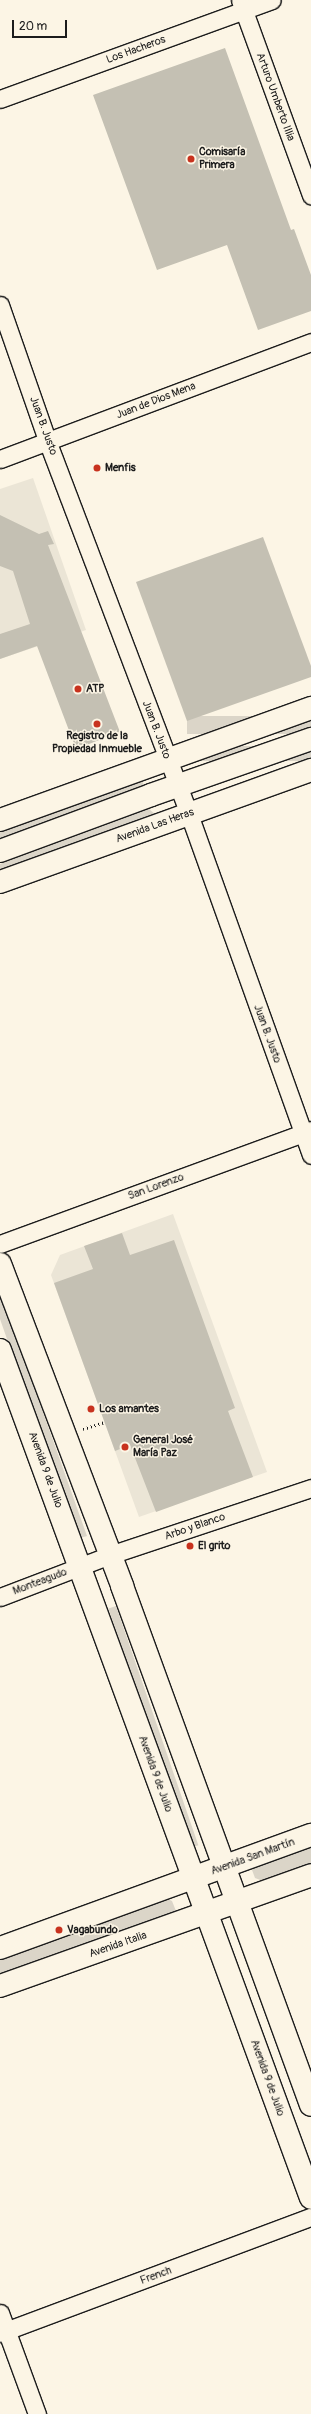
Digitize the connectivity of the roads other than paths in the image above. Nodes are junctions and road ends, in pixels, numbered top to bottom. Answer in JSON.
{"nodes":[{"id":1,"x":272,"y":0,"type":"edge"},
{"id":2,"x":242,"y":5,"type":"edge"},
{"id":3,"x":0,"y":99,"type":"edge"},
{"id":4,"x":311,"y":194,"type":"edge"},
{"id":5,"x":0,"y":305,"type":"edge"},
{"id":6,"x":311,"y":342,"type":"edge"},
{"id":7,"x":48,"y":443,"type":"junction"},
{"id":8,"x":0,"y":459,"type":"edge"},
{"id":9,"x":311,"y":708,"type":"edge"},
{"id":10,"x":311,"y":739,"type":"edge"},
{"id":11,"x":166,"y":758,"type":"junction"},
{"id":12,"x":311,"y":770,"type":"edge"},
{"id":13,"x":177,"y":786,"type":"junction"},
{"id":14,"x":189,"y":814,"type":"junction"},
{"id":15,"x":0,"y":820,"type":"edge"},
{"id":16,"x":0,"y":851,"type":"edge"},
{"id":17,"x":0,"y":882,"type":"edge"},
{"id":18,"x":307,"y":1131,"type":"edge"},
{"id":19,"x":311,"y":1155,"type":"edge"},
{"id":20,"x":0,"y":1244,"type":"edge"},
{"id":21,"x":0,"y":1264,"type":"edge"},
{"id":22,"x":0,"y":1350,"type":"edge"},
{"id":23,"x":311,"y":1488,"type":"edge"},
{"id":24,"x":110,"y":1555,"type":"junction"},
{"id":25,"x":79,"y":1566,"type":"junction"},
{"id":26,"x":0,"y":1597,"type":"edge"},
{"id":27,"x":311,"y":1835,"type":"edge"},
{"id":28,"x":223,"y":1867,"type":"junction"},
{"id":29,"x":311,"y":1875,"type":"edge"},
{"id":30,"x":194,"y":1878,"type":"junction"},
{"id":31,"x":236,"y":1902,"type":"junction"},
{"id":32,"x":207,"y":1913,"type":"junction"},
{"id":33,"x":0,"y":1948,"type":"edge"},
{"id":34,"x":0,"y":1986,"type":"edge"},
{"id":35,"x":311,"y":2105,"type":"edge"},
{"id":36,"x":311,"y":2198,"type":"edge"},
{"id":37,"x":311,"y":2217,"type":"edge"},
{"id":38,"x":0,"y":2313,"type":"edge"},
{"id":39,"x":3,"y":2332,"type":"edge"},
{"id":40,"x":37,"y":2414,"type":"edge"}],
"edges":[{"from":1,"to":2,"type":"street","name":"Los Hacheros"},
{"from":2,"to":3,"type":"street","name":"Los Hacheros"},
{"from":2,"to":4,"type":"street","name":"Arturo Umberto Illia"},
{"from":5,"to":7,"type":"street","name":"Juan B. Justo"},
{"from":6,"to":7,"type":"street","name":"Juan de Dios Mena"},
{"from":7,"to":8,"type":"street","name":"Juan de Dios Mena"},
{"from":7,"to":11,"type":"street","name":"Juan B. Justo"},
{"from":9,"to":11,"type":"main road"},
{"from":10,"to":13,"type":"main road"},
{"from":11,"to":13,"type":"street","name":"Juan B. Justo"},
{"from":11,"to":15,"type":"main road"},
{"from":12,"to":14,"type":"main road","name":"Avenida Las Heras"},
{"from":13,"to":14,"type":"street","name":"Juan B. Justo"},
{"from":13,"to":16,"type":"main road"},
{"from":14,"to":17,"type":"main road","name":"Avenida Las Heras"},
{"from":14,"to":18,"type":"street","name":"Juan B. Justo"},
{"from":18,"to":19,"type":"street","name":"Juan B. Justo"},
{"from":18,"to":20,"type":"street","name":"San Lorenzo"},
{"from":21,"to":24,"type":"main road"},
{"from":22,"to":25,"type":"main road","name":"Avenida 9 de Julio"},
{"from":23,"to":24,"type":"street","name":"Arbo y Blanco"},
{"from":24,"to":25,"type":"street","name":"Arbo y Blanco"},
{"from":24,"to":28,"type":"main road"},
{"from":25,"to":26,"type":"street","name":"Monteagudo"},
{"from":25,"to":30,"type":"main road","name":"Avenida 9 de Julio"},
{"from":27,"to":28,"type":"main road","name":"Avenida San Martín"},
{"from":28,"to":30,"type":"main road","name":"Avenida San Martín"},
{"from":28,"to":31,"type":"main road"},
{"from":29,"to":31,"type":"main road"},
{"from":30,"to":32,"type":"main road","name":"Avenida 9 de Julio"},
{"from":30,"to":33,"type":"main road"},
{"from":31,"to":32,"type":"main road","name":"Avenida Italia"},
{"from":31,"to":35,"type":"main road"},
{"from":32,"to":34,"type":"main road","name":"Avenida Italia"},
{"from":32,"to":36,"type":"main road","name":"Avenida 9 de Julio"},
{"from":37,"to":39,"type":"street","name":"French"},
{"from":38,"to":39,"type":"street"},
{"from":39,"to":40,"type":"street"}]}
